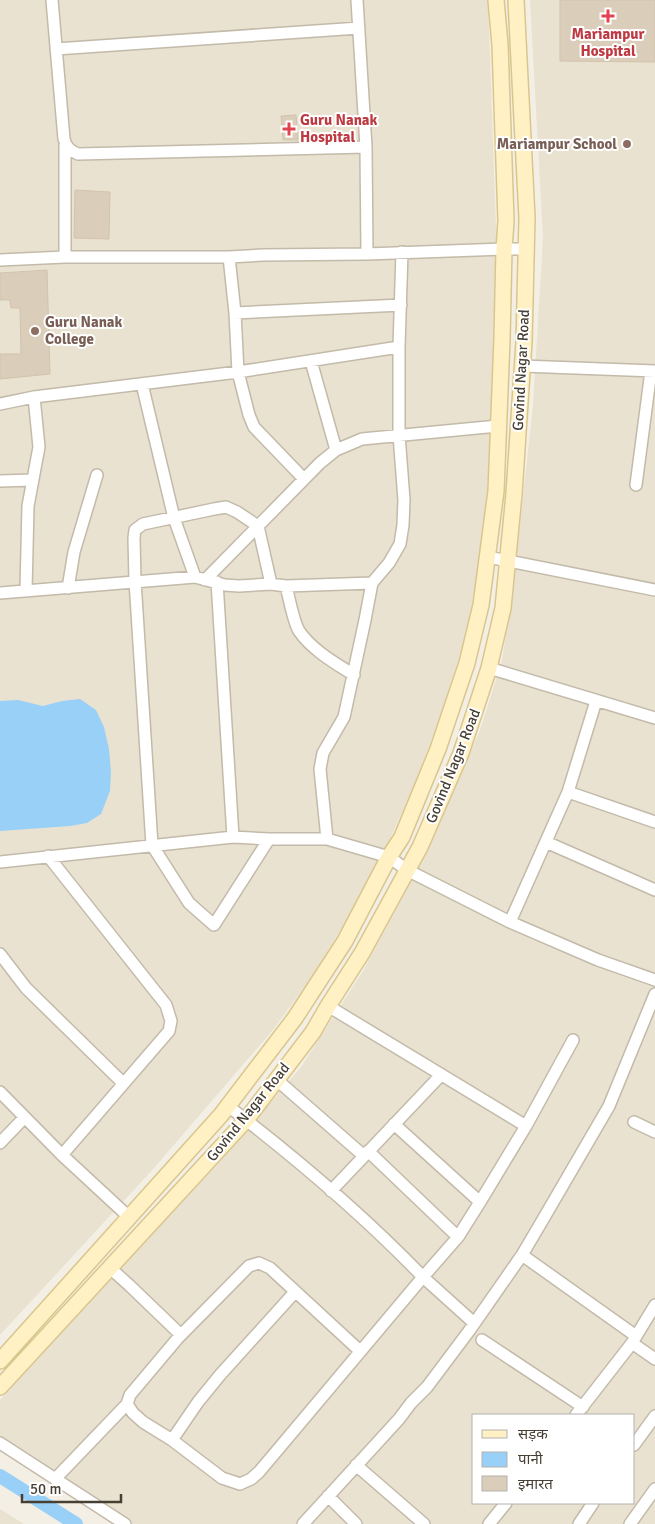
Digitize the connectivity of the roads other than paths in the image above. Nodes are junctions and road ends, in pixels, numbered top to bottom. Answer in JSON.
{"nodes":[{"id":1,"x":52,"y":0,"type":"edge"},
{"id":2,"x":357,"y":0,"type":"edge"},
{"id":3,"x":496,"y":0,"type":"edge"},
{"id":4,"x":516,"y":0,"type":"edge"},
{"id":5,"x":358,"y":28,"type":"junction"},
{"id":6,"x":56,"y":49,"type":"junction"},
{"id":7,"x":65,"y":145,"type":"junction"},
{"id":8,"x":366,"y":147,"type":"junction"},
{"id":9,"x":504,"y":248,"type":"junction"},
{"id":10,"x":527,"y":249,"type":"junction"},
{"id":11,"x":402,"y":252,"type":"junction"},
{"id":12,"x":367,"y":254,"type":"junction"},
{"id":13,"x":229,"y":257,"type":"junction"},
{"id":14,"x":65,"y":258,"type":"junction"},
{"id":15,"x":0,"y":260,"type":"edge"},
{"id":16,"x":401,"y":305,"type":"junction"},
{"id":17,"x":235,"y":313,"type":"junction"},
{"id":18,"x":399,"y":347,"type":"junction"},
{"id":19,"x":311,"y":361,"type":"junction"},
{"id":20,"x":522,"y":366,"type":"junction"},
{"id":21,"x":653,"y":371,"type":"edge"},
{"id":22,"x":238,"y":372,"type":"junction"},
{"id":23,"x":142,"y":384,"type":"junction"},
{"id":24,"x":34,"y":397,"type":"junction"},
{"id":25,"x":0,"y":404,"type":"edge"},
{"id":26,"x":498,"y":426,"type":"junction"},
{"id":27,"x":399,"y":435,"type":"junction"},
{"id":28,"x":336,"y":450,"type":"junction"},
{"id":29,"x":97,"y":475,"type":"dead end"},
{"id":30,"x":304,"y":479,"type":"junction"},
{"id":31,"x":33,"y":480,"type":"junction"},
{"id":32,"x":0,"y":481,"type":"edge"},
{"id":33,"x":636,"y":485,"type":"dead end"},
{"id":34,"x":174,"y":518,"type":"junction"},
{"id":35,"x":258,"y":526,"type":"junction"},
{"id":36,"x":488,"y":557,"type":"junction"},
{"id":37,"x":507,"y":560,"type":"junction"},
{"id":38,"x":205,"y":580,"type":"junction"},
{"id":39,"x":135,"y":581,"type":"junction"},
{"id":40,"x":372,"y":583,"type":"junction"},
{"id":41,"x":271,"y":584,"type":"junction"},
{"id":42,"x":286,"y":586,"type":"junction"},
{"id":43,"x":68,"y":588,"type":"junction"},
{"id":44,"x":655,"y":590,"type":"edge"},
{"id":45,"x":26,"y":591,"type":"junction"},
{"id":46,"x":0,"y":593,"type":"edge"},
{"id":47,"x":489,"y":668,"type":"junction"},
{"id":48,"x":354,"y":675,"type":"junction"},
{"id":49,"x":596,"y":701,"type":"junction"},
{"id":50,"x":655,"y":718,"type":"edge"},
{"id":51,"x":568,"y":792,"type":"junction"},
{"id":52,"x":655,"y":822,"type":"edge"},
{"id":53,"x":233,"y":837,"type":"junction"},
{"id":54,"x":269,"y":839,"type":"junction"},
{"id":55,"x":328,"y":839,"type":"junction"},
{"id":56,"x":546,"y":842,"type":"junction"},
{"id":57,"x":152,"y":845,"type":"junction"},
{"id":58,"x":48,"y":856,"type":"junction"},
{"id":59,"x":389,"y":856,"type":"junction"},
{"id":60,"x":0,"y":862,"type":"edge"},
{"id":61,"x":407,"y":870,"type":"junction"},
{"id":62,"x":655,"y":890,"type":"edge"},
{"id":63,"x":510,"y":922,"type":"junction"},
{"id":64,"x":0,"y":954,"type":"edge"},
{"id":65,"x":655,"y":980,"type":"edge"},
{"id":66,"x":655,"y":994,"type":"edge"},
{"id":67,"x":328,"y":1006,"type":"junction"},
{"id":68,"x":573,"y":1040,"type":"dead end"},
{"id":69,"x":441,"y":1075,"type":"junction"},
{"id":70,"x":277,"y":1080,"type":"junction"},
{"id":71,"x":123,"y":1083,"type":"junction"},
{"id":72,"x":0,"y":1092,"type":"edge"},
{"id":73,"x":228,"y":1106,"type":"junction"},
{"id":74,"x":24,"y":1118,"type":"junction"},
{"id":75,"x":246,"y":1120,"type":"junction"},
{"id":76,"x":634,"y":1122,"type":"dead end"},
{"id":77,"x":394,"y":1124,"type":"junction"},
{"id":78,"x":526,"y":1126,"type":"junction"},
{"id":79,"x":655,"y":1132,"type":"edge"},
{"id":80,"x":0,"y":1143,"type":"edge"},
{"id":81,"x":366,"y":1153,"type":"junction"},
{"id":82,"x":62,"y":1155,"type":"junction"},
{"id":83,"x":331,"y":1191,"type":"junction"},
{"id":84,"x":480,"y":1202,"type":"junction"},
{"id":85,"x":129,"y":1217,"type":"junction"},
{"id":86,"x":458,"y":1236,"type":"junction"},
{"id":87,"x":522,"y":1255,"type":"junction"},
{"id":88,"x":110,"y":1268,"type":"junction"},
{"id":89,"x":423,"y":1277,"type":"junction"},
{"id":90,"x":295,"y":1292,"type":"junction"},
{"id":91,"x":655,"y":1305,"type":"edge"},
{"id":92,"x":474,"y":1323,"type":"junction"},
{"id":93,"x":181,"y":1335,"type":"junction"},
{"id":94,"x":482,"y":1340,"type":"dead end"},
{"id":95,"x":634,"y":1340,"type":"junction"},
{"id":96,"x":360,"y":1351,"type":"junction"},
{"id":97,"x":655,"y":1359,"type":"edge"},
{"id":98,"x":0,"y":1361,"type":"edge"},
{"id":99,"x":0,"y":1386,"type":"edge"},
{"id":100,"x":128,"y":1404,"type":"junction"},
{"id":101,"x":579,"y":1411,"type":"edge"},
{"id":102,"x":655,"y":1416,"type":"edge"},
{"id":103,"x":172,"y":1440,"type":"junction"},
{"id":104,"x":0,"y":1443,"type":"edge"},
{"id":105,"x":635,"y":1444,"type":"edge"},
{"id":106,"x":356,"y":1466,"type":"junction"},
{"id":107,"x":56,"y":1479,"type":"junction"},
{"id":108,"x":655,"y":1489,"type":"edge"},
{"id":109,"x":328,"y":1496,"type":"junction"},
{"id":110,"x":505,"y":1504,"type":"edge"},
{"id":111,"x":592,"y":1504,"type":"edge"},
{"id":112,"x":492,"y":1520,"type":"edge"},
{"id":113,"x":125,"y":1524,"type":"edge"},
{"id":114,"x":302,"y":1524,"type":"edge"},
{"id":115,"x":356,"y":1524,"type":"edge"},
{"id":116,"x":424,"y":1524,"type":"edge"},
{"id":117,"x":505,"y":1524,"type":"edge"},
{"id":118,"x":579,"y":1524,"type":"edge"},
{"id":119,"x":630,"y":1524,"type":"edge"}],
"edges":[{"from":1,"to":6,"type":"street"},
{"from":2,"to":5,"type":"street"},
{"from":3,"to":9,"type":"main road","name":"Govind Nagar Road"},
{"from":4,"to":10,"type":"main road","name":"Govind Nagar Road"},
{"from":5,"to":6,"type":"street"},
{"from":5,"to":8,"type":"street"},
{"from":6,"to":7,"type":"street"},
{"from":7,"to":8,"type":"street"},
{"from":7,"to":14,"type":"street"},
{"from":8,"to":12,"type":"street"},
{"from":9,"to":10,"type":"street"},
{"from":9,"to":11,"type":"street"},
{"from":9,"to":26,"type":"main road","name":"Govind Nagar Road"},
{"from":10,"to":20,"type":"main road","name":"Govind Nagar Road"},
{"from":11,"to":12,"type":"street"},
{"from":11,"to":16,"type":"street"},
{"from":12,"to":13,"type":"street"},
{"from":13,"to":14,"type":"street"},
{"from":13,"to":17,"type":"street"},
{"from":14,"to":15,"type":"street"},
{"from":16,"to":17,"type":"street"},
{"from":16,"to":18,"type":"street"},
{"from":17,"to":22,"type":"street"},
{"from":18,"to":19,"type":"street"},
{"from":18,"to":27,"type":"street"},
{"from":19,"to":22,"type":"street"},
{"from":19,"to":28,"type":"street"},
{"from":20,"to":21,"type":"street"},
{"from":20,"to":37,"type":"main road","name":"Govind Nagar Road"},
{"from":21,"to":33,"type":"street"},
{"from":22,"to":23,"type":"street"},
{"from":22,"to":30,"type":"street"},
{"from":23,"to":24,"type":"street"},
{"from":23,"to":34,"type":"street"},
{"from":24,"to":25,"type":"street"},
{"from":24,"to":31,"type":"street"},
{"from":26,"to":27,"type":"street"},
{"from":26,"to":36,"type":"main road","name":"Govind Nagar Road"},
{"from":27,"to":28,"type":"street"},
{"from":27,"to":40,"type":"street"},
{"from":28,"to":30,"type":"street"},
{"from":29,"to":43,"type":"street"},
{"from":30,"to":35,"type":"street"},
{"from":31,"to":32,"type":"street"},
{"from":31,"to":45,"type":"street"},
{"from":34,"to":35,"type":"street"},
{"from":34,"to":38,"type":"street"},
{"from":34,"to":39,"type":"street"},
{"from":35,"to":38,"type":"street"},
{"from":35,"to":41,"type":"street"},
{"from":36,"to":37,"type":"street"},
{"from":36,"to":59,"type":"main road","name":"Govind Nagar Road"},
{"from":37,"to":44,"type":"street"},
{"from":37,"to":47,"type":"main road","name":"Govind Nagar Road"},
{"from":38,"to":39,"type":"street"},
{"from":38,"to":41,"type":"street"},
{"from":38,"to":53,"type":"street"},
{"from":39,"to":43,"type":"street"},
{"from":39,"to":57,"type":"street"},
{"from":40,"to":42,"type":"street"},
{"from":40,"to":48,"type":"street"},
{"from":41,"to":42,"type":"street"},
{"from":42,"to":48,"type":"street"},
{"from":43,"to":45,"type":"street"},
{"from":45,"to":46,"type":"street"},
{"from":47,"to":49,"type":"street"},
{"from":47,"to":61,"type":"main road","name":"Govind Nagar Road"},
{"from":48,"to":55,"type":"street"},
{"from":49,"to":50,"type":"street"},
{"from":49,"to":51,"type":"street"},
{"from":51,"to":52,"type":"street"},
{"from":51,"to":56,"type":"street"},
{"from":53,"to":54,"type":"street"},
{"from":53,"to":57,"type":"street"},
{"from":54,"to":55,"type":"street"},
{"from":54,"to":57,"type":"street"},
{"from":55,"to":59,"type":"street"},
{"from":56,"to":62,"type":"street"},
{"from":56,"to":63,"type":"street"},
{"from":57,"to":58,"type":"street"},
{"from":58,"to":60,"type":"street"},
{"from":58,"to":71,"type":"street"},
{"from":59,"to":61,"type":"street"},
{"from":59,"to":73,"type":"main road","name":"Govind Nagar Road"},
{"from":61,"to":63,"type":"street"},
{"from":61,"to":67,"type":"main road","name":"Govind Nagar Road"},
{"from":63,"to":65,"type":"street"},
{"from":64,"to":71,"type":"street"},
{"from":66,"to":87,"type":"street"},
{"from":67,"to":69,"type":"street"},
{"from":67,"to":70,"type":"main road","name":"Govind Nagar Road"},
{"from":68,"to":78,"type":"street"},
{"from":69,"to":77,"type":"street"},
{"from":69,"to":78,"type":"street"},
{"from":70,"to":75,"type":"main road","name":"Govind Nagar Road"},
{"from":70,"to":81,"type":"street"},
{"from":71,"to":82,"type":"street"},
{"from":72,"to":74,"type":"street"},
{"from":73,"to":75,"type":"street"},
{"from":73,"to":85,"type":"main road","name":"Govind Nagar Road"},
{"from":74,"to":80,"type":"street"},
{"from":74,"to":82,"type":"street"},
{"from":75,"to":83,"type":"street"},
{"from":75,"to":88,"type":"main road","name":"Govind Nagar Road"},
{"from":76,"to":79,"type":"street"},
{"from":77,"to":81,"type":"street"},
{"from":77,"to":84,"type":"street"},
{"from":78,"to":84,"type":"street"},
{"from":81,"to":83,"type":"street"},
{"from":81,"to":86,"type":"street"},
{"from":82,"to":85,"type":"street"},
{"from":83,"to":89,"type":"street"},
{"from":84,"to":86,"type":"street"},
{"from":85,"to":98,"type":"main road","name":"Govind Nagar Road"},
{"from":86,"to":89,"type":"street"},
{"from":87,"to":92,"type":"street"},
{"from":87,"to":95,"type":"street"},
{"from":88,"to":93,"type":"street"},
{"from":88,"to":99,"type":"main road","name":"Govind Nagar Road"},
{"from":89,"to":92,"type":"street"},
{"from":89,"to":96,"type":"street"},
{"from":90,"to":93,"type":"street"},
{"from":90,"to":96,"type":"street"},
{"from":90,"to":103,"type":"street"},
{"from":91,"to":95,"type":"street"},
{"from":92,"to":106,"type":"street"},
{"from":93,"to":100,"type":"street"},
{"from":94,"to":101,"type":"street"},
{"from":95,"to":97,"type":"street"},
{"from":95,"to":101,"type":"street"},
{"from":96,"to":103,"type":"street"},
{"from":100,"to":103,"type":"street"},
{"from":100,"to":107,"type":"street"},
{"from":102,"to":105,"type":"street"},
{"from":104,"to":107,"type":"street"},
{"from":106,"to":109,"type":"street"},
{"from":106,"to":116,"type":"street"},
{"from":107,"to":113,"type":"street"},
{"from":108,"to":119,"type":"street"},
{"from":109,"to":114,"type":"street"},
{"from":109,"to":115,"type":"street"},
{"from":110,"to":112,"type":"street"},
{"from":111,"to":118,"type":"street"},
{"from":112,"to":117,"type":"street"}]}
